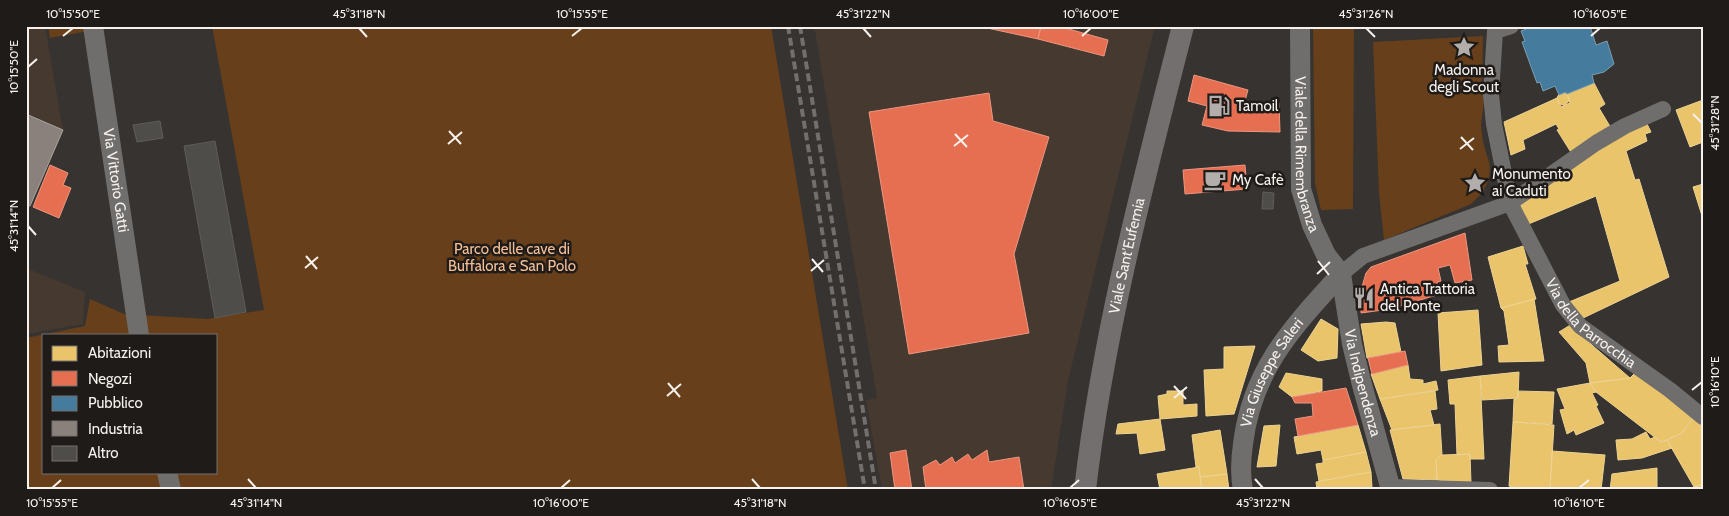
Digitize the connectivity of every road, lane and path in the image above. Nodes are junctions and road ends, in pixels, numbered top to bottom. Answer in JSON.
{"nodes":[{"id":1,"x":93,"y":26,"type":"edge"},
{"id":2,"x":1184,"y":26,"type":"edge"},
{"id":3,"x":1300,"y":26,"type":"edge"},
{"id":4,"x":1511,"y":26,"type":"edge"},
{"id":5,"x":1495,"y":29,"type":"edge"},
{"id":6,"x":1663,"y":109,"type":"dead end"},
{"id":7,"x":1510,"y":203,"type":"junction"},
{"id":8,"x":1341,"y":274,"type":"junction"},
{"id":9,"x":139,"y":334,"type":"edge"},
{"id":10,"x":1703,"y":417,"type":"edge"},
{"id":11,"x":167,"y":474,"type":"edge"},
{"id":12,"x":1391,"y":488,"type":"edge"},
{"id":13,"x":171,"y":490,"type":"edge"},
{"id":14,"x":1085,"y":490,"type":"edge"},
{"id":15,"x":1243,"y":490,"type":"edge"},
{"id":16,"x":1490,"y":490,"type":"edge"}],
"edges":[{"from":1,"to":9,"type":"street","name":"Via Vittorio Gatti"},
{"from":2,"to":14,"type":"main road","name":"Viale Sant'Eufemia"},
{"from":3,"to":8,"type":"street","name":"Viale della Rimembranza"},
{"from":4,"to":5,"type":"street","name":"Via della Parrocchia"},
{"from":5,"to":7,"type":"street","name":"Via della Parrocchia"},
{"from":6,"to":7,"type":"street"},
{"from":7,"to":8,"type":"street"},
{"from":7,"to":10,"type":"street","name":"Via della Parrocchia"},
{"from":8,"to":12,"type":"street","name":"Via Indipendenza"},
{"from":8,"to":15,"type":"street","name":"Via Giuseppe Saleri"},
{"from":11,"to":13,"type":"street"},
{"from":12,"to":16,"type":"street"}]}
